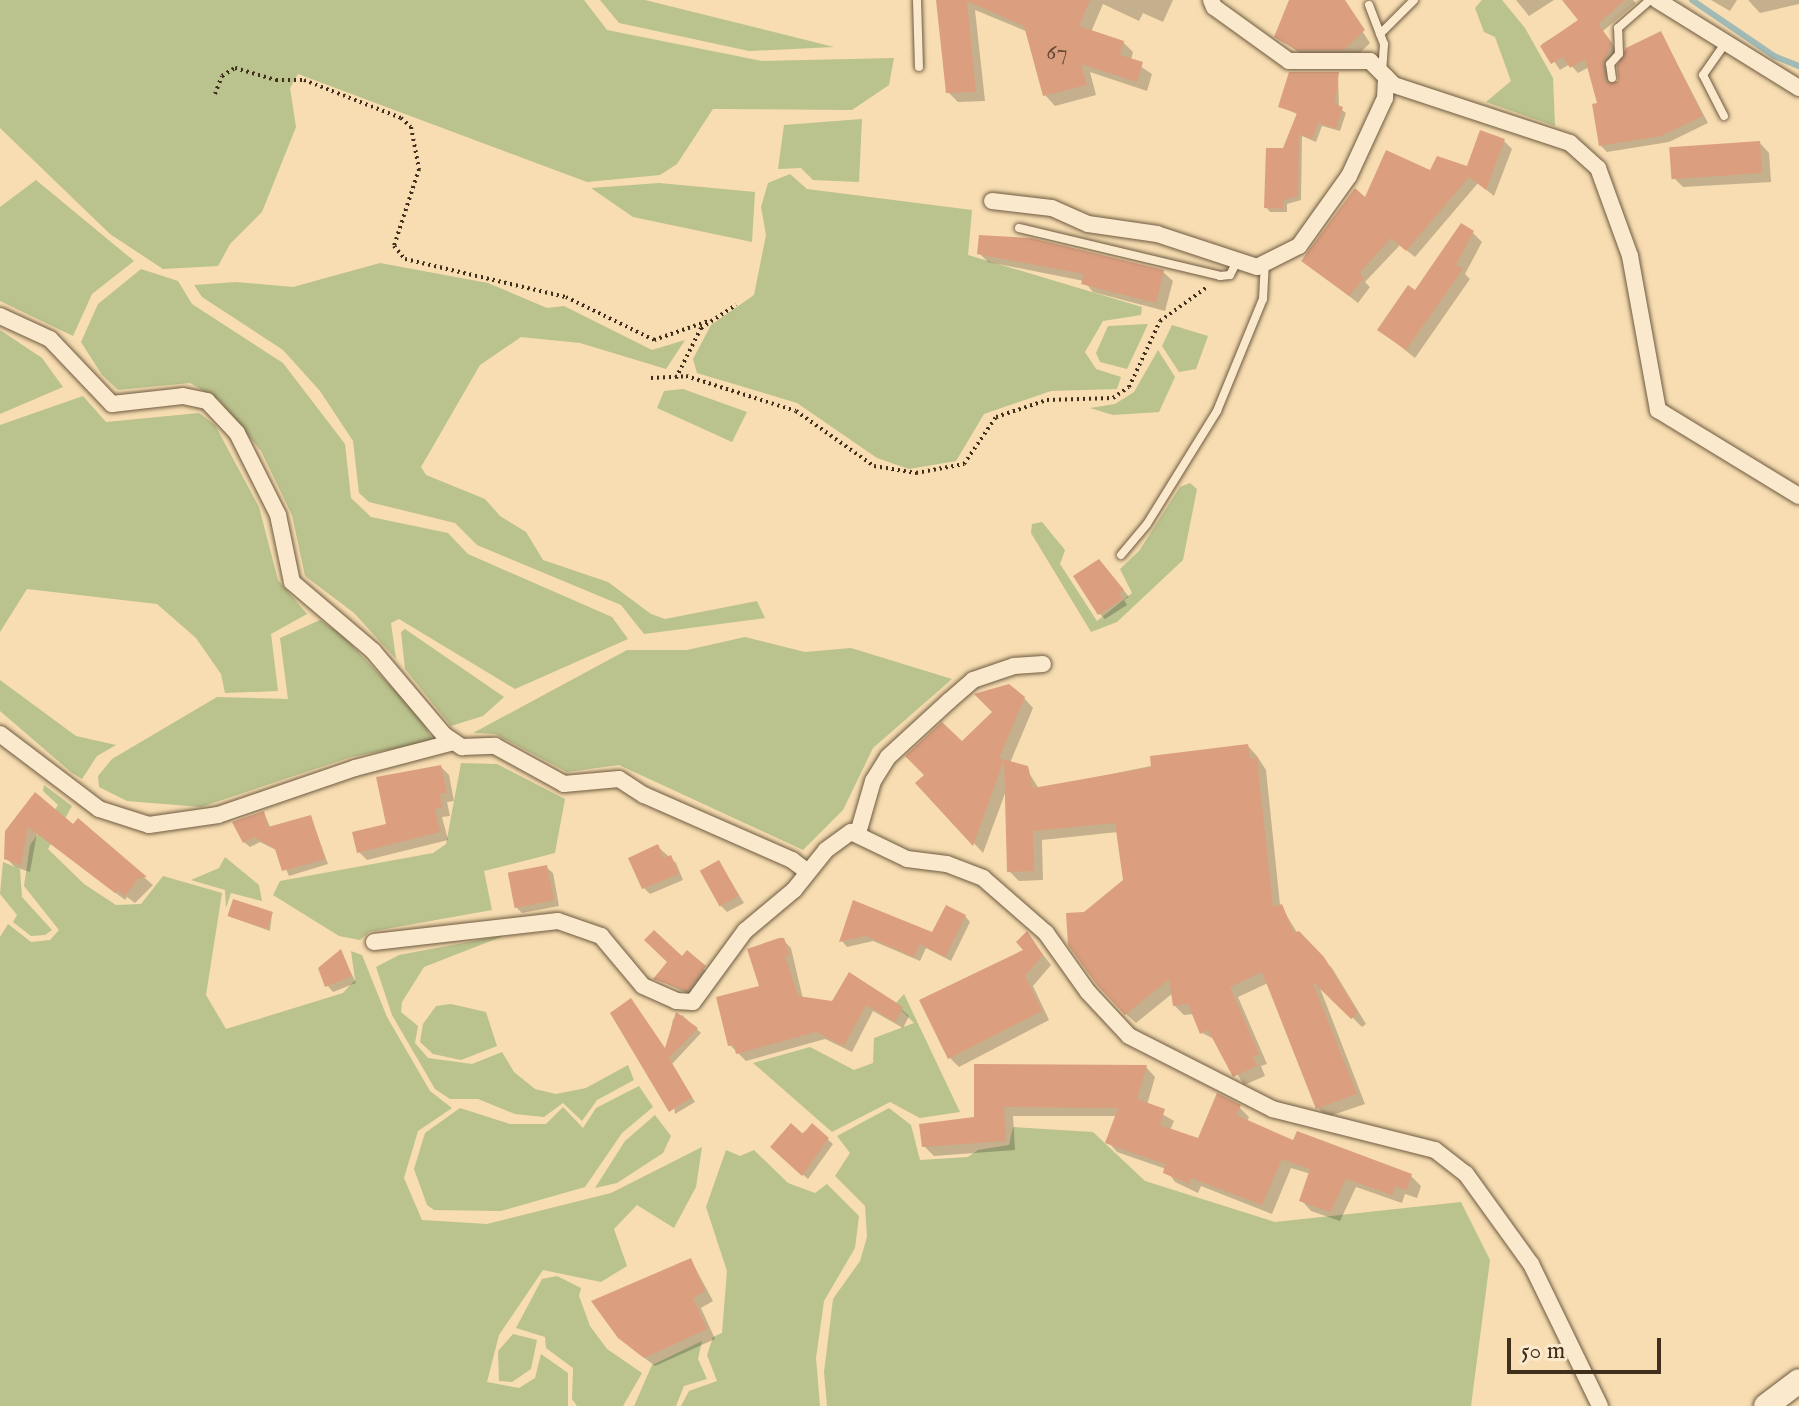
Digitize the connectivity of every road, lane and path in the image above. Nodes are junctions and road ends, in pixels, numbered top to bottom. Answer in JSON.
{"nodes":[{"id":1,"x":917,"y":0,"type":"edge"},
{"id":2,"x":1211,"y":0,"type":"edge"},
{"id":3,"x":1414,"y":0,"type":"edge"},
{"id":4,"x":1650,"y":0,"type":"edge"},
{"id":5,"x":1657,"y":0,"type":"edge"},
{"id":6,"x":1369,"y":5,"type":"dead end"},
{"id":7,"x":1380,"y":34,"type":"junction"},
{"id":8,"x":1725,"y":44,"type":"junction"},
{"id":9,"x":919,"y":67,"type":"dead end"},
{"id":10,"x":1384,"y":75,"type":"junction"},
{"id":11,"x":1612,"y":78,"type":"dead end"},
{"id":12,"x":1799,"y":88,"type":"edge"},
{"id":13,"x":215,"y":94,"type":"dead end"},
{"id":14,"x":1724,"y":116,"type":"dead end"},
{"id":15,"x":992,"y":201,"type":"dead end"},
{"id":16,"x":1019,"y":228,"type":"dead end"},
{"id":17,"x":1236,"y":263,"type":"junction"},
{"id":18,"x":1265,"y":264,"type":"junction"},
{"id":19,"x":1220,"y":276,"type":"junction"},
{"id":20,"x":736,"y":305,"type":"dead end"},
{"id":21,"x":0,"y":316,"type":"edge"},
{"id":22,"x":708,"y":321,"type":"junction"},
{"id":23,"x":651,"y":378,"type":"dead end"},
{"id":24,"x":676,"y":378,"type":"junction"},
{"id":25,"x":1799,"y":496,"type":"edge"},
{"id":26,"x":1121,"y":555,"type":"dead end"},
{"id":27,"x":1043,"y":664,"type":"dead end"},
{"id":28,"x":0,"y":734,"type":"edge"},
{"id":29,"x":454,"y":742,"type":"junction"},
{"id":30,"x":858,"y":833,"type":"junction"},
{"id":31,"x":808,"y":872,"type":"junction"},
{"id":32,"x":374,"y":942,"type":"dead end"},
{"id":33,"x":1799,"y":1381,"type":"edge"},
{"id":34,"x":1600,"y":1406,"type":"edge"},
{"id":35,"x":1766,"y":1406,"type":"edge"}],
"edges":[{"from":1,"to":9,"type":"lane"},
{"from":2,"to":10,"type":"street"},
{"from":3,"to":7,"type":"lane"},
{"from":4,"to":11,"type":"lane"},
{"from":5,"to":8,"type":"street"},
{"from":6,"to":7,"type":"lane"},
{"from":7,"to":10,"type":"lane"},
{"from":8,"to":12,"type":"street"},
{"from":8,"to":14,"type":"lane"},
{"from":10,"to":18,"type":"street"},
{"from":10,"to":25,"type":"street"},
{"from":13,"to":22,"type":"path"},
{"from":15,"to":17,"type":"street"},
{"from":16,"to":19,"type":"lane"},
{"from":17,"to":18,"type":"street"},
{"from":17,"to":19,"type":"lane"},
{"from":18,"to":26,"type":"lane"},
{"from":19,"to":24,"type":"path"},
{"from":20,"to":22,"type":"path"},
{"from":21,"to":29,"type":"street"},
{"from":22,"to":24,"type":"path"},
{"from":23,"to":24,"type":"path"},
{"from":27,"to":30,"type":"street"},
{"from":28,"to":29,"type":"street"},
{"from":29,"to":31,"type":"street"},
{"from":30,"to":31,"type":"street"},
{"from":30,"to":34,"type":"street"},
{"from":31,"to":32,"type":"street"},
{"from":33,"to":35,"type":"street"}]}
